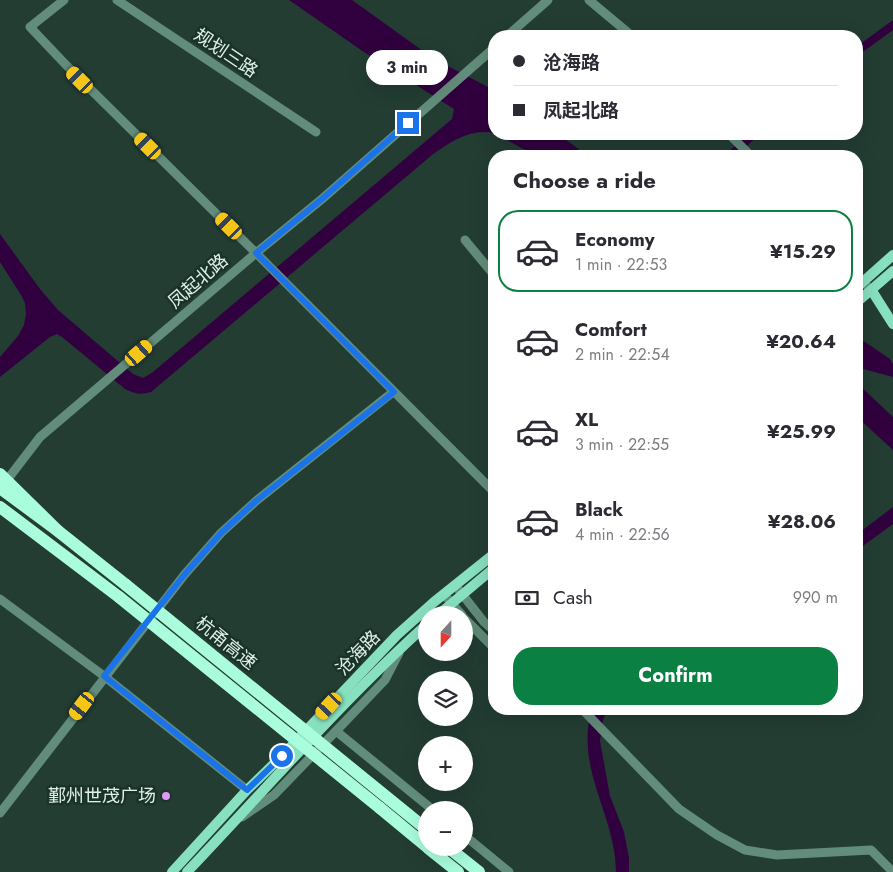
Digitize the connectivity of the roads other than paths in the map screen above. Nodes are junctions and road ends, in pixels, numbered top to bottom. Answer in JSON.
{"nodes":[{"id":1,"x":64,"y":0,"type":"edge"},
{"id":2,"x":117,"y":0,"type":"edge"},
{"id":3,"x":548,"y":0,"type":"edge"},
{"id":4,"x":589,"y":0,"type":"edge"},
{"id":5,"x":514,"y":30,"type":"edge"},
{"id":6,"x":625,"y":30,"type":"edge"},
{"id":7,"x":488,"y":53,"type":"edge"},
{"id":8,"x":316,"y":132,"type":"dead end"},
{"id":9,"x":735,"y":140,"type":"edge"},
{"id":10,"x":745,"y":150,"type":"edge"},
{"id":11,"x":465,"y":240,"type":"dead end"},
{"id":12,"x":256,"y":253,"type":"junction"},
{"id":13,"x":893,"y":255,"type":"edge"},
{"id":14,"x":488,"y":268,"type":"edge"},
{"id":15,"x":893,"y":272,"type":"edge"},
{"id":16,"x":863,"y":278,"type":"edge"},
{"id":17,"x":863,"y":284,"type":"edge"},
{"id":18,"x":872,"y":291,"type":"junction"},
{"id":19,"x":863,"y":298,"type":"edge"},
{"id":20,"x":893,"y":319,"type":"edge"},
{"id":21,"x":893,"y":324,"type":"edge"},
{"id":22,"x":394,"y":392,"type":"junction"},
{"id":23,"x":0,"y":474,"type":"edge"},
{"id":24,"x":488,"y":486,"type":"edge"},
{"id":25,"x":0,"y":488,"type":"edge"},
{"id":26,"x":0,"y":507,"type":"edge"},
{"id":27,"x":0,"y":517,"type":"edge"},
{"id":28,"x":58,"y":531,"type":"junction"},
{"id":29,"x":46,"y":542,"type":"junction"},
{"id":30,"x":488,"y":559,"type":"edge"},
{"id":31,"x":488,"y":573,"type":"edge"},
{"id":32,"x":455,"y":585,"type":"junction"},
{"id":33,"x":444,"y":594,"type":"junction"},
{"id":34,"x":462,"y":594,"type":"junction"},
{"id":35,"x":0,"y":598,"type":"edge"},
{"id":36,"x":451,"y":603,"type":"junction"},
{"id":37,"x":448,"y":606,"type":"edge"},
{"id":38,"x":454,"y":606,"type":"edge"},
{"id":39,"x":488,"y":623,"type":"edge"},
{"id":40,"x":473,"y":626,"type":"edge"},
{"id":41,"x":418,"y":632,"type":"edge"},
{"id":42,"x":488,"y":642,"type":"edge"},
{"id":43,"x":401,"y":648,"type":"junction"},
{"id":44,"x":104,"y":676,"type":"junction"},
{"id":45,"x":588,"y":715,"type":"edge"},
{"id":46,"x":336,"y":731,"type":"junction"},
{"id":47,"x":247,"y":790,"type":"junction"},
{"id":48,"x":422,"y":801,"type":"edge"},
{"id":49,"x":0,"y":813,"type":"edge"},
{"id":50,"x":233,"y":823,"type":"junction"},
{"id":51,"x":418,"y":823,"type":"edge"},
{"id":52,"x":418,"y":840,"type":"edge"},
{"id":53,"x":473,"y":842,"type":"edge"},
{"id":54,"x":438,"y":856,"type":"edge"},
{"id":55,"x":459,"y":856,"type":"edge"},
{"id":56,"x":172,"y":872,"type":"edge"},
{"id":57,"x":187,"y":872,"type":"edge"},
{"id":58,"x":458,"y":872,"type":"edge"},
{"id":59,"x":479,"y":872,"type":"edge"},
{"id":60,"x":509,"y":872,"type":"edge"},
{"id":61,"x":893,"y":872,"type":"edge"}],
"edges":[{"from":1,"to":12,"type":"street"},
{"from":2,"to":8,"type":"street","name":"规划三路"},
{"from":3,"to":5,"type":"street"},
{"from":4,"to":6,"type":"street"},
{"from":7,"to":12,"type":"street","name":"凤起北路"},
{"from":9,"to":10,"type":"street"},
{"from":11,"to":14,"type":"street"},
{"from":12,"to":22,"type":"street"},
{"from":12,"to":25,"type":"street","name":"凤起北路"},
{"from":13,"to":16,"type":"main road"},
{"from":15,"to":18,"type":"main road"},
{"from":17,"to":18,"type":"street"},
{"from":18,"to":19,"type":"main road"},
{"from":18,"to":20,"type":"main road"},
{"from":18,"to":21,"type":"main road"},
{"from":22,"to":24,"type":"street"},
{"from":22,"to":44,"type":"street"},
{"from":23,"to":28,"type":"highway","bridge":true},
{"from":25,"to":28,"type":"highway","name":"杭甬高速","bridge":true},
{"from":26,"to":29,"type":"highway","name":"杭甬高速"},
{"from":27,"to":29,"type":"highway"},
{"from":28,"to":51,"type":"highway","name":"杭甬高速","bridge":true},
{"from":29,"to":52,"type":"highway","name":"杭甬高速","bridge":true},
{"from":30,"to":32,"type":"main road","name":"沧海路"},
{"from":31,"to":34,"type":"main road"},
{"from":32,"to":33,"type":"main road","name":"沧海路"},
{"from":32,"to":34,"type":"street"},
{"from":33,"to":36,"type":"street"},
{"from":33,"to":47,"type":"main road","name":"沧海路"},
{"from":34,"to":36,"type":"main road"},
{"from":34,"to":39,"type":"street"},
{"from":35,"to":44,"type":"street"},
{"from":36,"to":37,"type":"main road"},
{"from":36,"to":38,"type":"street"},
{"from":40,"to":42,"type":"street"},
{"from":41,"to":43,"type":"main road","name":"沧海路"},
{"from":43,"to":46,"type":"street"},
{"from":43,"to":50,"type":"main road","name":"沧海路"},
{"from":44,"to":47,"type":"street"},
{"from":44,"to":49,"type":"street"},
{"from":45,"to":61,"type":"street"},
{"from":46,"to":48,"type":"street"},
{"from":46,"to":50,"type":"street"},
{"from":47,"to":56,"type":"main road","name":"沧海路"},
{"from":50,"to":57,"type":"main road","name":"沧海路"},
{"from":53,"to":60,"type":"street"},
{"from":54,"to":58,"type":"highway","name":"杭甬高速"},
{"from":55,"to":59,"type":"highway"}]}
